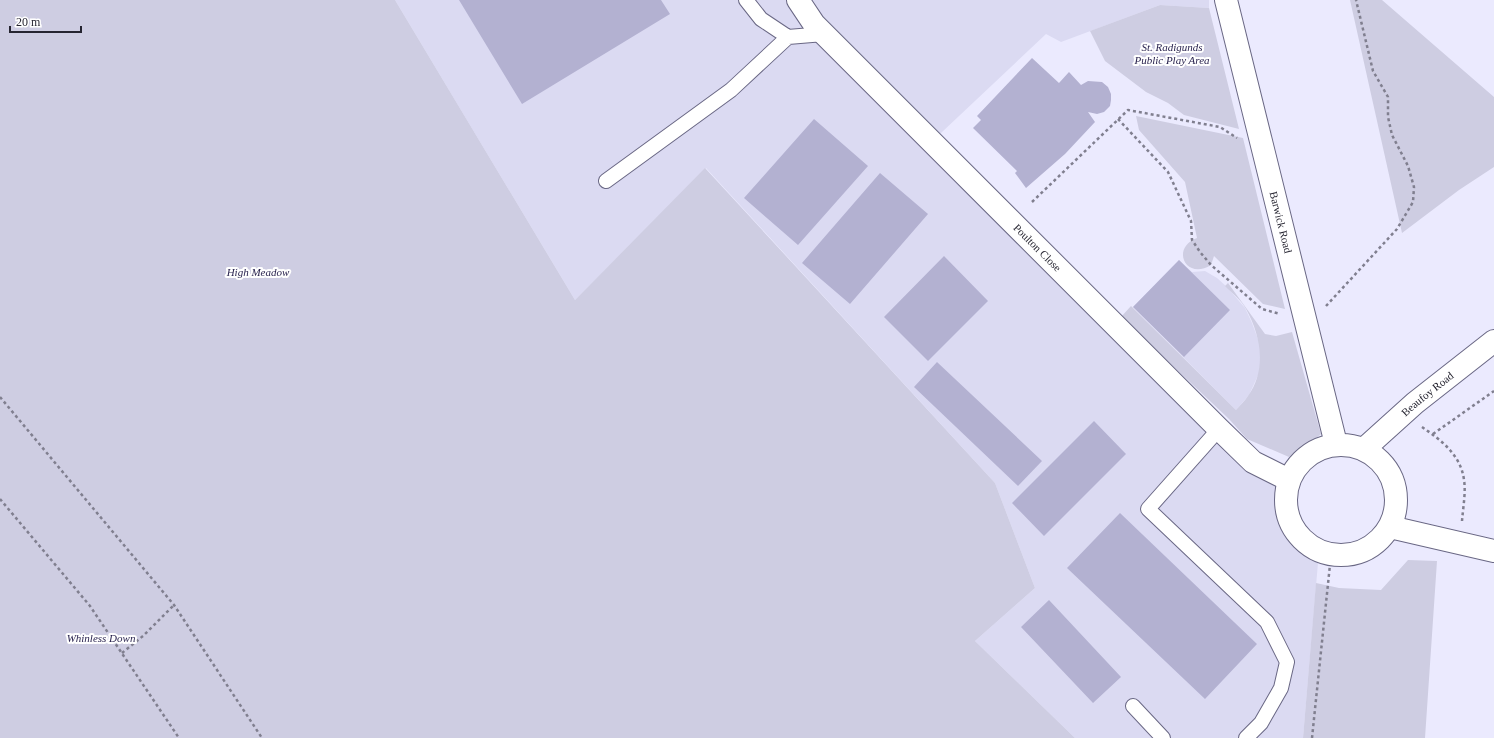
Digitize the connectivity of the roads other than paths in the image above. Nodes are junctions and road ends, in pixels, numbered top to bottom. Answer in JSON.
{"nodes":[{"id":1,"x":746,"y":0,"type":"edge"},
{"id":2,"x":798,"y":0,"type":"edge"},
{"id":3,"x":1226,"y":0,"type":"edge"},
{"id":4,"x":824,"y":34,"type":"junction"},
{"id":5,"x":788,"y":37,"type":"junction"},
{"id":6,"x":606,"y":181,"type":"dead end"},
{"id":7,"x":1494,"y":341,"type":"edge"},
{"id":8,"x":1219,"y":429,"type":"junction"},
{"id":9,"x":1336,"y":444,"type":"junction"},
{"id":10,"x":1364,"y":449,"type":"junction"},
{"id":11,"x":1289,"y":480,"type":"junction"},
{"id":12,"x":1390,"y":527,"type":"junction"},
{"id":13,"x":1494,"y":551,"type":"edge"},
{"id":14,"x":1133,"y":706,"type":"dead end"},
{"id":15,"x":1163,"y":738,"type":"edge"},
{"id":16,"x":1246,"y":738,"type":"edge"}],
"edges":[{"from":1,"to":5,"type":"lane"},
{"from":2,"to":4,"type":"street","name":"Poulton Close"},
{"from":3,"to":9,"type":"street","name":"Barwick Road"},
{"from":4,"to":5,"type":"lane"},
{"from":4,"to":8,"type":"street","name":"Poulton Close"},
{"from":5,"to":6,"type":"lane"},
{"from":7,"to":10,"type":"street","name":"Beaufoy Road"},
{"from":8,"to":11,"type":"street","name":"Poulton Close"},
{"from":8,"to":16,"type":"lane"},
{"from":9,"to":10,"type":"street"},
{"from":9,"to":11,"type":"street"},
{"from":10,"to":12,"type":"street"},
{"from":11,"to":12,"type":"street"},
{"from":12,"to":13,"type":"street"},
{"from":14,"to":15,"type":"lane"}]}
